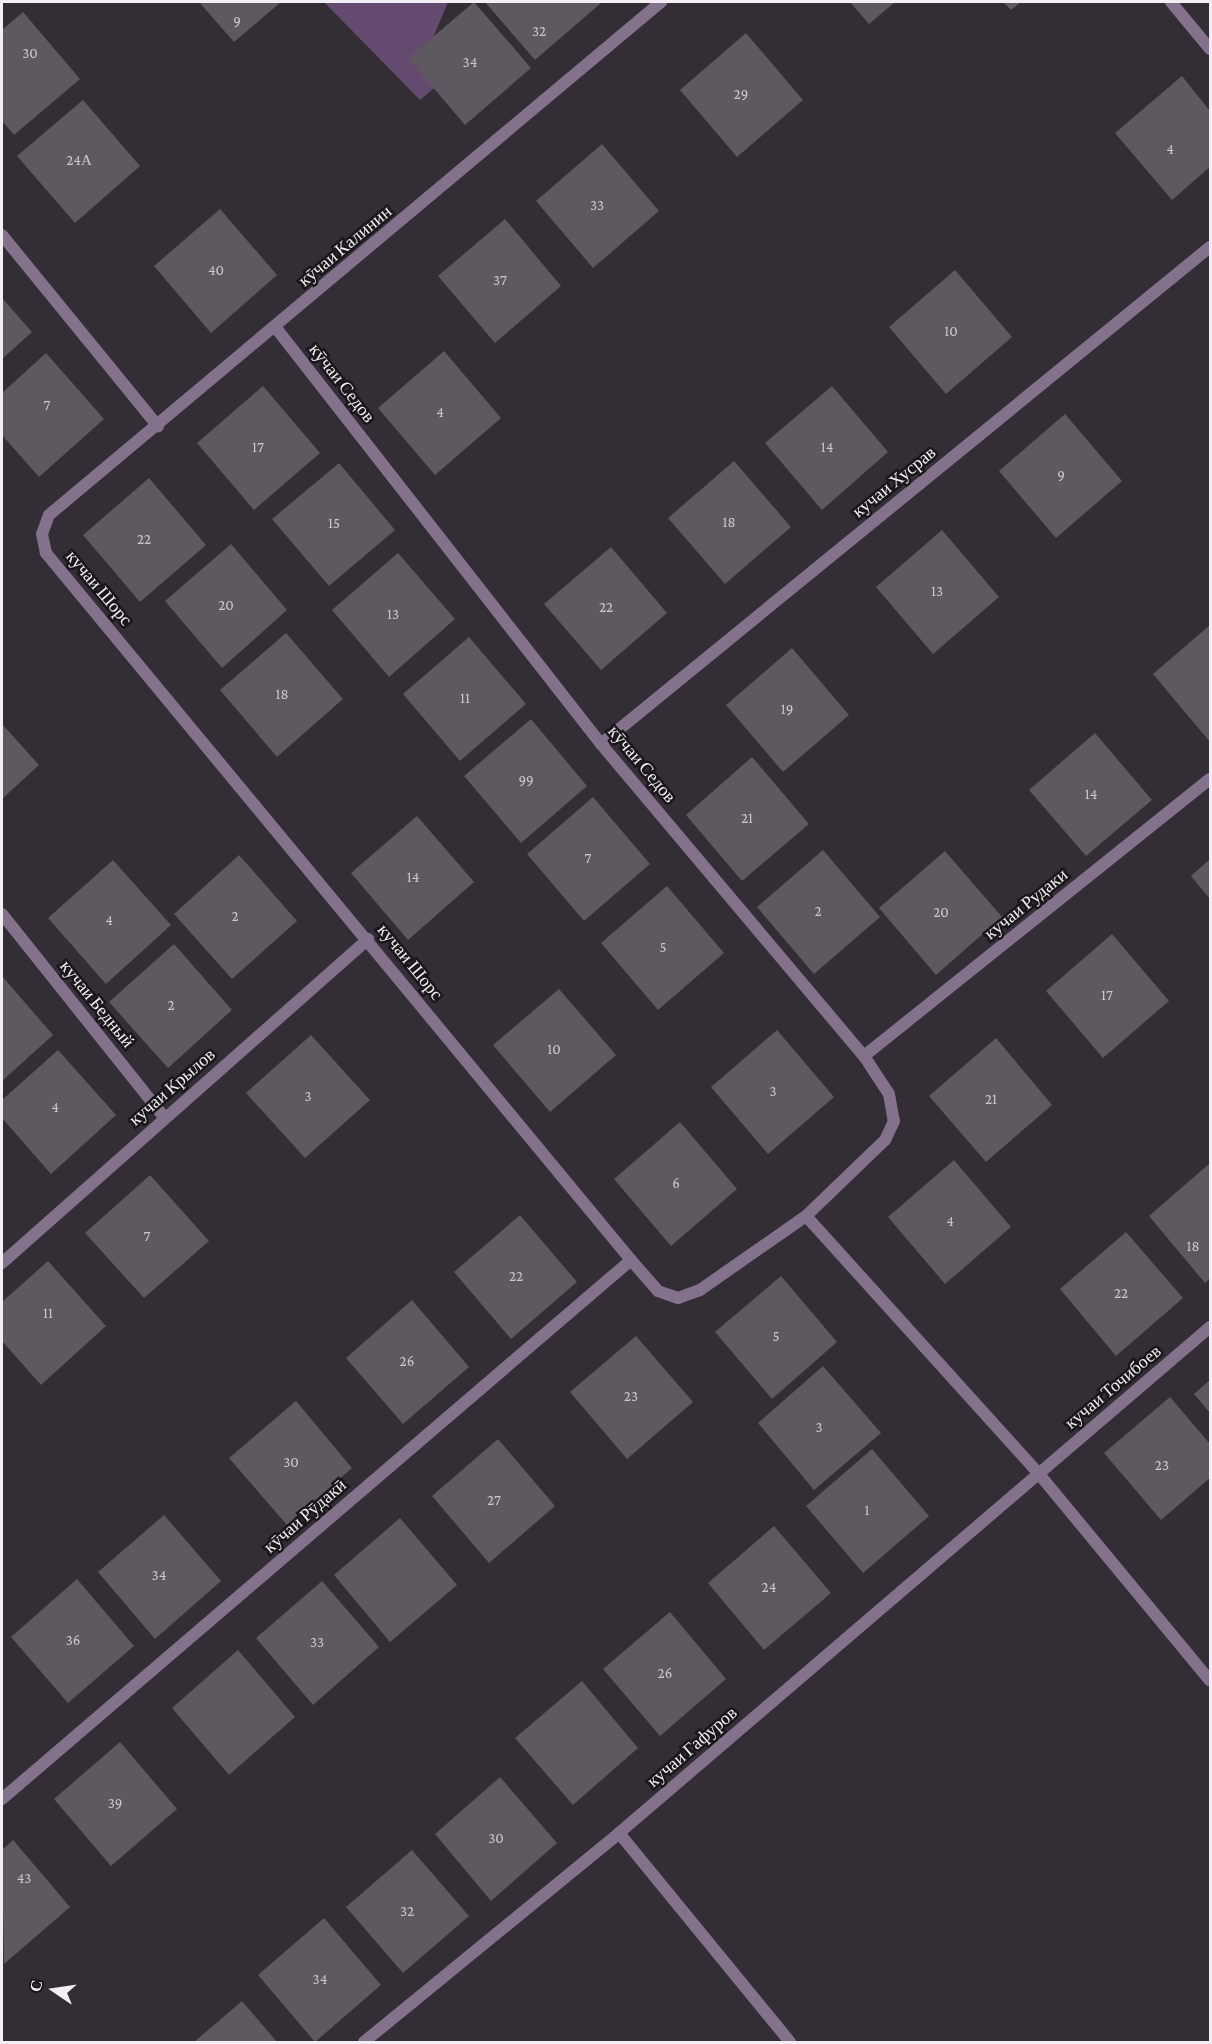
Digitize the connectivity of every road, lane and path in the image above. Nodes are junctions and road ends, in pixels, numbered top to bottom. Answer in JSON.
{"nodes":[{"id":1,"x":661,"y":2,"type":"edge"},
{"id":2,"x":1172,"y":2,"type":"edge"},
{"id":3,"x":1210,"y":49,"type":"edge"},
{"id":4,"x":2,"y":235,"type":"edge"},
{"id":5,"x":1210,"y":247,"type":"edge"},
{"id":6,"x":276,"y":328,"type":"junction"},
{"id":7,"x":158,"y":426,"type":"junction"},
{"id":8,"x":49,"y":515,"type":"joint"},
{"id":9,"x":601,"y":744,"type":"junction"},
{"id":10,"x":1210,"y":779,"type":"edge"},
{"id":11,"x":2,"y":914,"type":"edge"},
{"id":12,"x":368,"y":939,"type":"junction"},
{"id":13,"x":864,"y":1056,"type":"junction"},
{"id":14,"x":164,"y":1118,"type":"junction"},
{"id":15,"x":806,"y":1216,"type":"junction"},
{"id":16,"x":631,"y":1260,"type":"junction"},
{"id":17,"x":2,"y":1263,"type":"edge"},
{"id":18,"x":1210,"y":1327,"type":"edge"},
{"id":19,"x":1039,"y":1474,"type":"junction"},
{"id":20,"x":1210,"y":1681,"type":"edge"},
{"id":21,"x":2,"y":1799,"type":"edge"},
{"id":22,"x":619,"y":1833,"type":"junction"},
{"id":23,"x":364,"y":2043,"type":"edge"},
{"id":24,"x":790,"y":2043,"type":"edge"}],
"edges":[{"from":1,"to":6,"type":"street","name":"кӯчаи Калинин"},
{"from":2,"to":3,"type":"street"},
{"from":4,"to":7,"type":"street"},
{"from":5,"to":9,"type":"street","name":"кучаи Хусрав"},
{"from":6,"to":7,"type":"street","name":"кӯчаи Калинин"},
{"from":6,"to":9,"type":"street","name":"кӯчаи Седов"},
{"from":7,"to":8,"type":"street","name":"кӯчаи Калинин"},
{"from":8,"to":12,"type":"street","name":"кучаи Шорс"},
{"from":9,"to":13,"type":"street","name":"кӯчаи Седов"},
{"from":10,"to":13,"type":"street","name":"кучаи Рудаки"},
{"from":11,"to":14,"type":"street","name":"кучаи Бедный"},
{"from":12,"to":14,"type":"street","name":"кучаи Крылов"},
{"from":12,"to":16,"type":"street","name":"кучаи Шорс"},
{"from":13,"to":15,"type":"street","name":"кӯчаи Седов"},
{"from":14,"to":17,"type":"street","name":"кучаи Крылов"},
{"from":15,"to":16,"type":"street","name":"кучаи Шорс"},
{"from":15,"to":19,"type":"street"},
{"from":16,"to":21,"type":"street","name":"кӯчаи Рӯдакӣ"},
{"from":18,"to":19,"type":"street","name":"кучаи Точибоев"},
{"from":19,"to":20,"type":"street"},
{"from":19,"to":22,"type":"street","name":"кучаи Гафуров"},
{"from":22,"to":23,"type":"street","name":"кучаи Гафуров"},
{"from":22,"to":24,"type":"street"}]}
